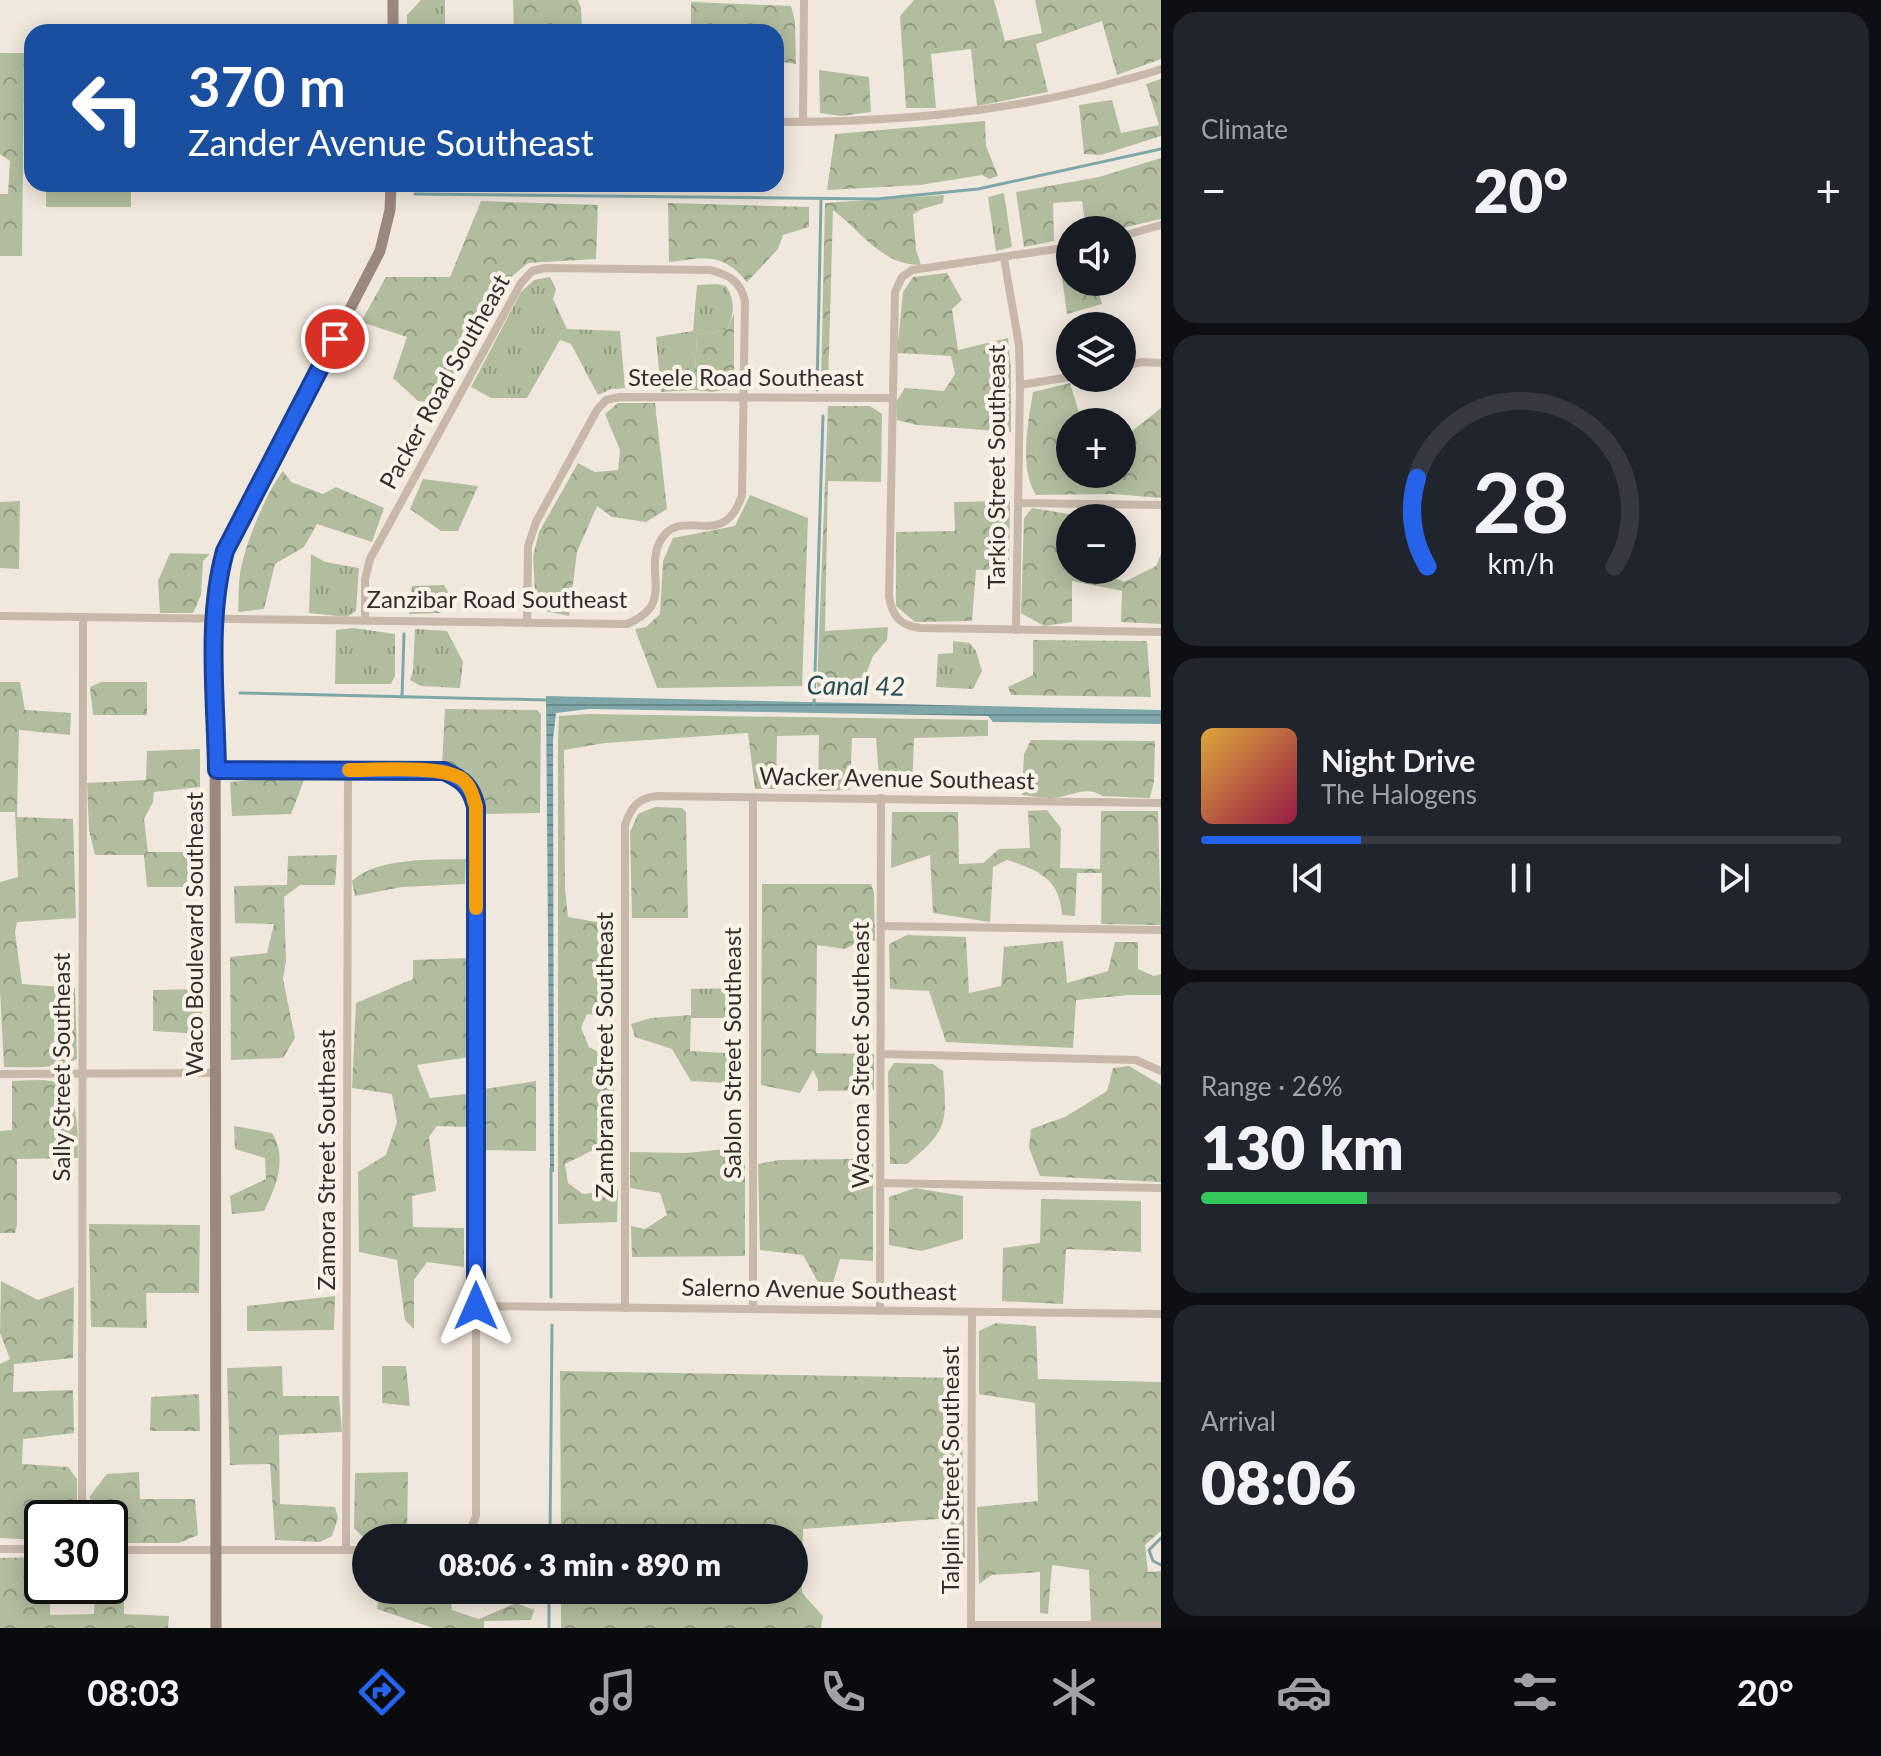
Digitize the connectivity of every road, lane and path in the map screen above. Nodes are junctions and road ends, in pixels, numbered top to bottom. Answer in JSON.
{"nodes":[{"id":1,"x":393,"y":0,"type":"edge"},
{"id":2,"x":804,"y":0,"type":"edge"},
{"id":3,"x":393,"y":24,"type":"edge"},
{"id":4,"x":1161,"y":69,"type":"edge"},
{"id":5,"x":784,"y":122,"type":"edge"},
{"id":6,"x":803,"y":122,"type":"junction"},
{"id":7,"x":391,"y":192,"type":"edge"},
{"id":8,"x":1161,"y":225,"type":"edge"},
{"id":9,"x":1136,"y":232,"type":"edge"},
{"id":10,"x":1056,"y":249,"type":"edge"},
{"id":11,"x":1004,"y":258,"type":"junction"},
{"id":12,"x":738,"y":283,"type":"joint"},
{"id":13,"x":1136,"y":363,"type":"edge"},
{"id":14,"x":1161,"y":363,"type":"edge"},
{"id":15,"x":1056,"y":379,"type":"edge"},
{"id":16,"x":1020,"y":385,"type":"junction"},
{"id":17,"x":744,"y":398,"type":"junction"},
{"id":18,"x":891,"y":398,"type":"junction"},
{"id":19,"x":1019,"y":503,"type":"junction"},
{"id":20,"x":1161,"y":505,"type":"edge"},
{"id":21,"x":0,"y":616,"type":"edge"},
{"id":22,"x":83,"y":617,"type":"junction"},
{"id":23,"x":215,"y":618,"type":"junction"},
{"id":24,"x":365,"y":621,"type":"junction"},
{"id":25,"x":527,"y":623,"type":"junction"},
{"id":26,"x":1016,"y":630,"type":"junction"},
{"id":27,"x":1161,"y":632,"type":"edge"},
{"id":28,"x":217,"y":770,"type":"junction"},
{"id":29,"x":348,"y":770,"type":"junction"},
{"id":30,"x":753,"y":797,"type":"junction"},
{"id":31,"x":881,"y":798,"type":"junction"},
{"id":32,"x":1161,"y":803,"type":"edge"},
{"id":33,"x":634,"y":804,"type":"joint"},
{"id":34,"x":881,"y":926,"type":"junction"},
{"id":35,"x":1161,"y":930,"type":"edge"},
{"id":36,"x":881,"y":1054,"type":"junction"},
{"id":37,"x":1161,"y":1071,"type":"edge"},
{"id":38,"x":217,"y":1073,"type":"junction"},
{"id":39,"x":0,"y":1074,"type":"edge"},
{"id":40,"x":82,"y":1074,"type":"junction"},
{"id":41,"x":881,"y":1183,"type":"junction"},
{"id":42,"x":1161,"y":1188,"type":"edge"},
{"id":43,"x":476,"y":1306,"type":"junction"},
{"id":44,"x":625,"y":1308,"type":"junction"},
{"id":45,"x":753,"y":1309,"type":"junction"},
{"id":46,"x":880,"y":1311,"type":"junction"},
{"id":47,"x":972,"y":1312,"type":"junction"},
{"id":48,"x":1161,"y":1314,"type":"edge"},
{"id":49,"x":82,"y":1500,"type":"edge"},
{"id":50,"x":473,"y":1524,"type":"edge"},
{"id":51,"x":0,"y":1549,"type":"edge"},
{"id":52,"x":24,"y":1549,"type":"edge"},
{"id":53,"x":216,"y":1549,"type":"junction"},
{"id":54,"x":128,"y":1550,"type":"edge"},
{"id":55,"x":346,"y":1550,"type":"junction"},
{"id":56,"x":352,"y":1550,"type":"edge"},
{"id":57,"x":1161,"y":1625,"type":"edge"},
{"id":58,"x":971,"y":1626,"type":"edge"},
{"id":59,"x":216,"y":1628,"type":"edge"}],
"edges":[{"from":1,"to":3,"type":"street"},
{"from":2,"to":6,"type":"street"},
{"from":4,"to":6,"type":"street"},
{"from":5,"to":6,"type":"street"},
{"from":7,"to":23,"type":"street","name":"Waco Boulevard Southeast"},
{"from":8,"to":9,"type":"street"},
{"from":10,"to":11,"type":"street"},
{"from":11,"to":16,"type":"street","name":"Tarkio Street Southeast"},
{"from":11,"to":18,"type":"street"},
{"from":12,"to":17,"type":"street","name":"Zanzibar Road Southeast"},
{"from":12,"to":24,"type":"street","name":"Packer Road Southeast"},
{"from":13,"to":14,"type":"street"},
{"from":15,"to":16,"type":"street"},
{"from":16,"to":19,"type":"street","name":"Tarkio Street Southeast"},
{"from":17,"to":18,"type":"street","name":"Steele Road Southeast"},
{"from":17,"to":25,"type":"street","name":"Steele Road Southeast"},
{"from":17,"to":25,"type":"street","name":"Zanzibar Road Southeast"},
{"from":18,"to":26,"type":"street"},
{"from":19,"to":20,"type":"street"},
{"from":19,"to":26,"type":"street","name":"Tarkio Street Southeast"},
{"from":21,"to":22,"type":"street","name":"Zanzibar Road Southeast"},
{"from":22,"to":23,"type":"street","name":"Zanzibar Road Southeast"},
{"from":22,"to":40,"type":"street","name":"Sally Street Southeast"},
{"from":23,"to":24,"type":"street","name":"Zanzibar Road Southeast"},
{"from":23,"to":28,"type":"street","name":"Waco Boulevard Southeast"},
{"from":24,"to":25,"type":"street","name":"Zanzibar Road Southeast"},
{"from":26,"to":27,"type":"street"},
{"from":28,"to":29,"type":"street"},
{"from":28,"to":38,"type":"street","name":"Waco Boulevard Southeast"},
{"from":29,"to":43,"type":"street"},
{"from":29,"to":55,"type":"street","name":"Zamora Street Southeast"},
{"from":30,"to":31,"type":"street","name":"Wacker Avenue Southeast"},
{"from":30,"to":33,"type":"street","name":"Wacker Avenue Southeast"},
{"from":30,"to":45,"type":"street","name":"Sablon Street Southeast"},
{"from":31,"to":32,"type":"street","name":"Wacker Avenue Southeast"},
{"from":31,"to":34,"type":"street","name":"Wacona Street Southeast"},
{"from":33,"to":44,"type":"street","name":"Zambrana Street Southeast"},
{"from":34,"to":35,"type":"street"},
{"from":34,"to":36,"type":"street","name":"Wacona Street Southeast"},
{"from":36,"to":37,"type":"street"},
{"from":36,"to":41,"type":"street","name":"Wacona Street Southeast"},
{"from":38,"to":40,"type":"street"},
{"from":38,"to":53,"type":"street","name":"Waco Boulevard Southeast"},
{"from":39,"to":40,"type":"street"},
{"from":40,"to":49,"type":"street","name":"Sally Street Southeast"},
{"from":41,"to":42,"type":"street"},
{"from":41,"to":46,"type":"street","name":"Wacona Street Southeast"},
{"from":43,"to":44,"type":"street","name":"Salerno Avenue Southeast"},
{"from":43,"to":50,"type":"street"},
{"from":44,"to":45,"type":"street","name":"Salerno Avenue Southeast"},
{"from":45,"to":46,"type":"street","name":"Salerno Avenue Southeast"},
{"from":46,"to":47,"type":"street","name":"Salerno Avenue Southeast"},
{"from":47,"to":48,"type":"street","name":"Salerno Avenue Southeast"},
{"from":47,"to":58,"type":"street","name":"Talplin Street Southeast"},
{"from":51,"to":52,"type":"street"},
{"from":53,"to":54,"type":"street"},
{"from":53,"to":55,"type":"street"},
{"from":53,"to":59,"type":"street","name":"Waco Boulevard Southeast"},
{"from":55,"to":56,"type":"street"},
{"from":57,"to":58,"type":"street"}]}
